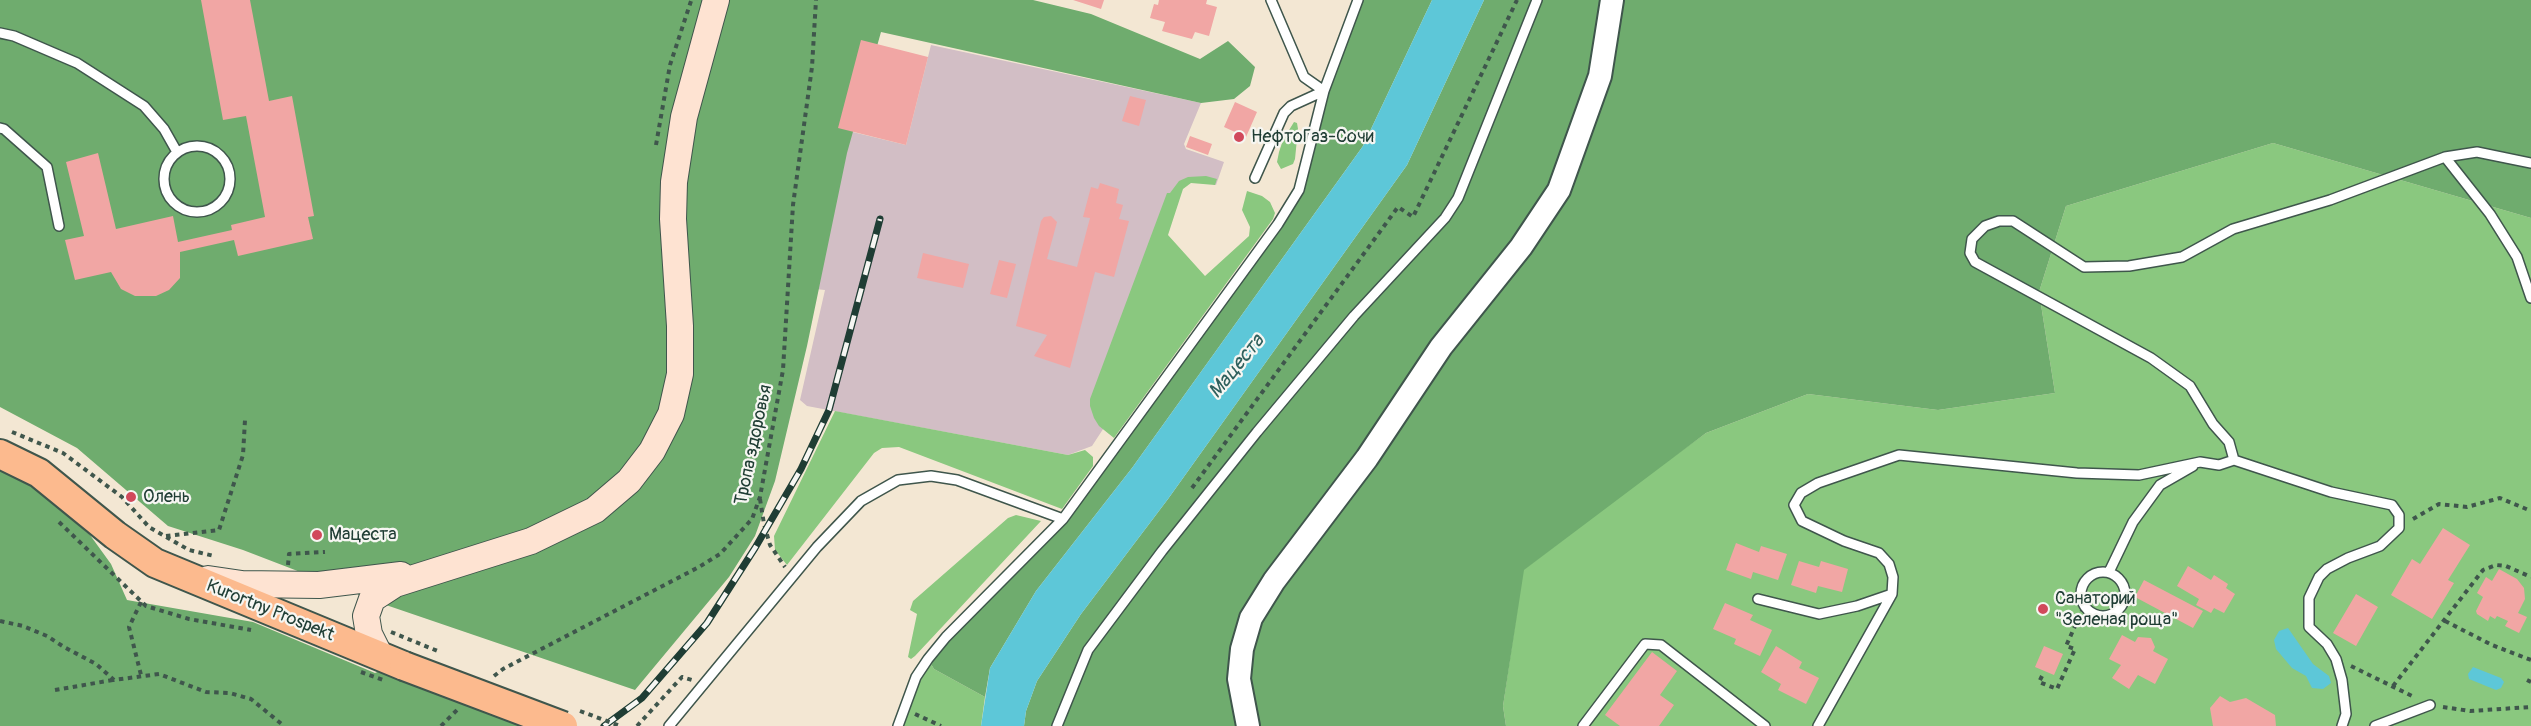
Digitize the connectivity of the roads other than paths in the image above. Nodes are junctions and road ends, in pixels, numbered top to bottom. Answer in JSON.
{"nodes":[{"id":1,"x":716,"y":0,"type":"edge"},
{"id":2,"x":1271,"y":0,"type":"edge"},
{"id":3,"x":1358,"y":0,"type":"edge"},
{"id":4,"x":1537,"y":0,"type":"edge"},
{"id":5,"x":1612,"y":0,"type":"edge"},
{"id":6,"x":0,"y":33,"type":"edge"},
{"id":7,"x":1324,"y":91,"type":"junction"},
{"id":8,"x":0,"y":128,"type":"edge"},
{"id":9,"x":177,"y":152,"type":"junction"},
{"id":10,"x":2445,"y":157,"type":"junction"},
{"id":11,"x":2531,"y":163,"type":"edge"},
{"id":12,"x":1254,"y":178,"type":"dead end"},
{"id":13,"x":59,"y":226,"type":"dead end"},
{"id":14,"x":2531,"y":298,"type":"edge"},
{"id":15,"x":5,"y":443,"type":"edge"},
{"id":16,"x":2234,"y":460,"type":"junction"},
{"id":17,"x":2200,"y":462,"type":"junction"},
{"id":18,"x":1063,"y":519,"type":"junction"},
{"id":19,"x":434,"y":570,"type":"junction"},
{"id":20,"x":2109,"y":572,"type":"junction"},
{"id":21,"x":183,"y":576,"type":"junction"},
{"id":22,"x":1892,"y":594,"type":"junction"},
{"id":23,"x":1758,"y":599,"type":"dead end"},
{"id":24,"x":377,"y":652,"type":"junction"},
{"id":25,"x":2430,"y":705,"type":"dead end"},
{"id":26,"x":563,"y":726,"type":"edge"},
{"id":27,"x":669,"y":726,"type":"edge"},
{"id":28,"x":898,"y":726,"type":"edge"},
{"id":29,"x":1057,"y":726,"type":"edge"},
{"id":30,"x":1248,"y":726,"type":"edge"},
{"id":31,"x":1583,"y":726,"type":"edge"},
{"id":32,"x":1765,"y":726,"type":"edge"},
{"id":33,"x":1818,"y":726,"type":"edge"},
{"id":34,"x":2342,"y":726,"type":"edge"},
{"id":35,"x":2375,"y":726,"type":"edge"}],
"edges":[{"from":1,"to":19,"type":"main road"},
{"from":2,"to":7,"type":"lane"},
{"from":3,"to":7,"type":"lane"},
{"from":4,"to":29,"type":"lane"},
{"from":5,"to":30,"type":"street"},
{"from":6,"to":9,"type":"lane"},
{"from":7,"to":12,"type":"lane"},
{"from":7,"to":18,"type":"lane"},
{"from":8,"to":13,"type":"lane"},
{"from":9,"to":9,"type":"lane"},
{"from":10,"to":11,"type":"lane"},
{"from":10,"to":14,"type":"lane"},
{"from":10,"to":16,"type":"lane"},
{"from":15,"to":21,"type":"main road","name":"Kurortny Prospekt"},
{"from":16,"to":17,"type":"lane"},
{"from":16,"to":34,"type":"lane"},
{"from":17,"to":20,"type":"lane"},
{"from":17,"to":22,"type":"lane"},
{"from":18,"to":27,"type":"lane"},
{"from":18,"to":28,"type":"lane"},
{"from":19,"to":21,"type":"main road"},
{"from":19,"to":24,"type":"main road"},
{"from":20,"to":20,"type":"lane"},
{"from":21,"to":24,"type":"main road","name":"Kurortny Prospekt"},
{"from":22,"to":23,"type":"lane"},
{"from":22,"to":33,"type":"lane"},
{"from":24,"to":26,"type":"main road","name":"Kurortny Prospekt","bridge":true},
{"from":25,"to":35,"type":"lane"},
{"from":31,"to":32,"type":"lane"}]}
